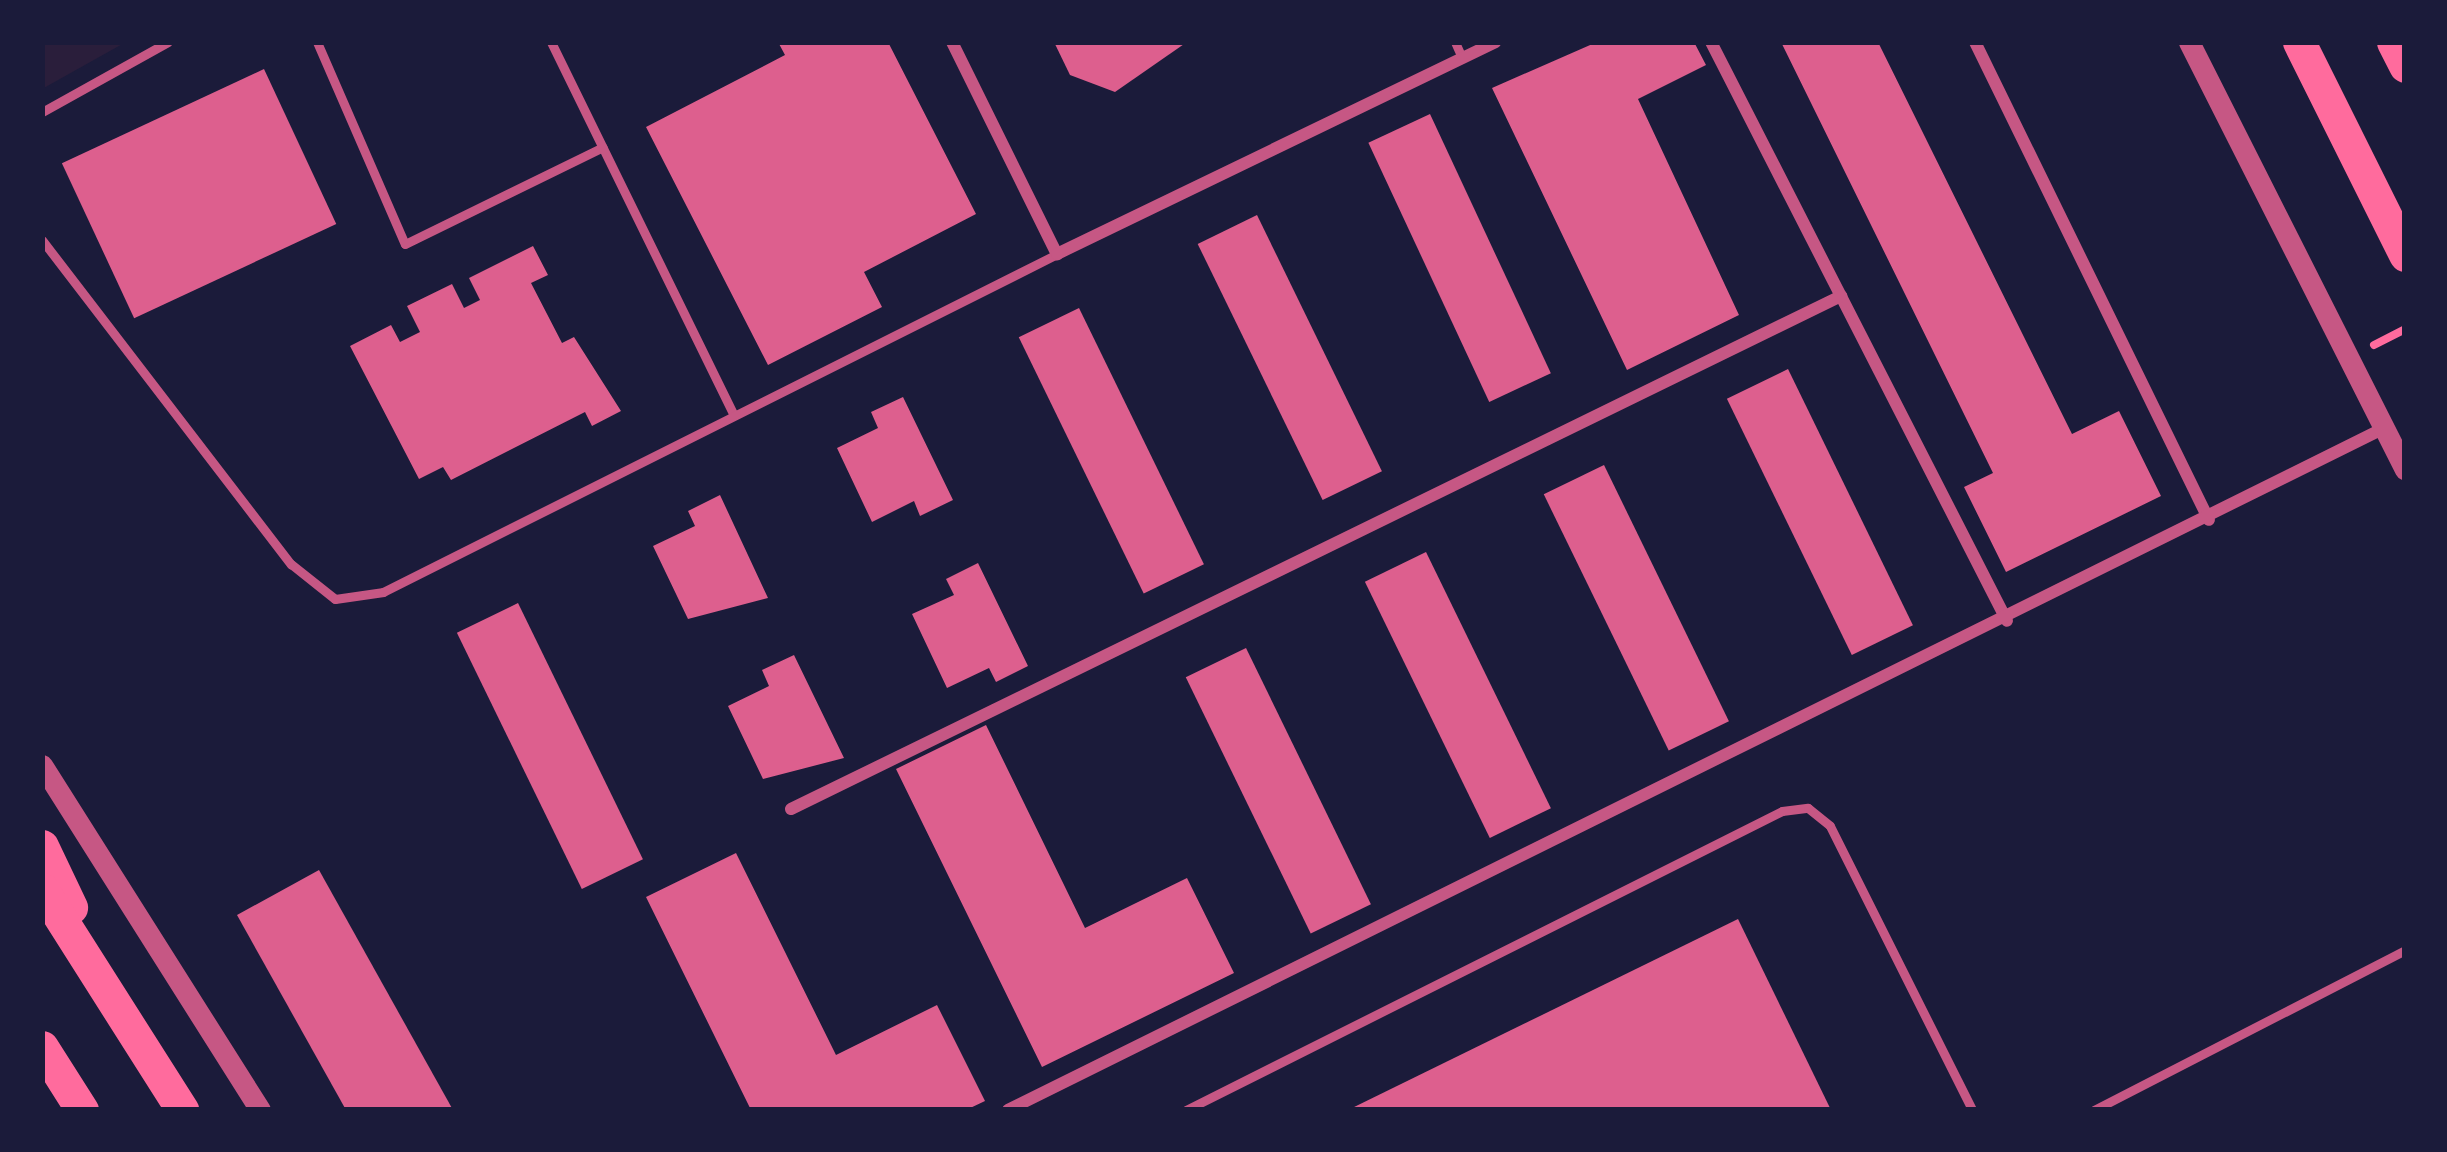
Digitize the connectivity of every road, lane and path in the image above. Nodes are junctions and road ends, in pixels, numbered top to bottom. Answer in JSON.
{"nodes":[{"id":1,"x":168,"y":42,"type":"edge"},
{"id":2,"x":317,"y":42,"type":"edge"},
{"id":3,"x":551,"y":42,"type":"edge"},
{"id":4,"x":952,"y":42,"type":"edge"},
{"id":5,"x":1455,"y":42,"type":"edge"},
{"id":6,"x":1495,"y":42,"type":"edge"},
{"id":7,"x":1711,"y":42,"type":"edge"},
{"id":8,"x":1976,"y":42,"type":"edge"},
{"id":9,"x":2189,"y":42,"type":"edge"},
{"id":10,"x":2299,"y":42,"type":"edge"},
{"id":11,"x":2393,"y":42,"type":"edge"},
{"id":12,"x":1462,"y":58,"type":"junction"},
{"id":13,"x":2405,"y":66,"type":"edge"},
{"id":14,"x":42,"y":112,"type":"edge"},
{"id":15,"x":603,"y":146,"type":"junction"},
{"id":16,"x":42,"y":240,"type":"edge"},
{"id":17,"x":1057,"y":254,"type":"junction"},
{"id":18,"x":2405,"y":255,"type":"edge"},
{"id":19,"x":1841,"y":296,"type":"junction"},
{"id":20,"x":734,"y":416,"type":"junction"},
{"id":21,"x":2384,"y":428,"type":"junction"},
{"id":22,"x":2405,"y":470,"type":"edge"},
{"id":23,"x":2209,"y":520,"type":"junction"},
{"id":24,"x":2007,"y":621,"type":"junction"},
{"id":25,"x":42,"y":765,"type":"edge"},
{"id":26,"x":791,"y":808,"type":"dead end"},
{"id":27,"x":42,"y":846,"type":"edge"},
{"id":28,"x":42,"y":889,"type":"edge"},
{"id":29,"x":2405,"y":950,"type":"edge"},
{"id":30,"x":117,"y":1007,"type":"junction"},
{"id":31,"x":42,"y":1047,"type":"edge"},
{"id":32,"x":82,"y":1110,"type":"edge"},
{"id":33,"x":182,"y":1110,"type":"edge"},
{"id":34,"x":260,"y":1110,"type":"edge"},
{"id":35,"x":1008,"y":1110,"type":"edge"},
{"id":36,"x":1186,"y":1110,"type":"edge"},
{"id":37,"x":1972,"y":1110,"type":"edge"},
{"id":38,"x":2094,"y":1110,"type":"edge"}],
"edges":[{"from":1,"to":14,"type":"lane"},
{"from":2,"to":15,"type":"lane"},
{"from":3,"to":15,"type":"lane"},
{"from":4,"to":17,"type":"street"},
{"from":5,"to":12,"type":"lane"},
{"from":6,"to":12,"type":"street"},
{"from":7,"to":19,"type":"street"},
{"from":8,"to":23,"type":"street"},
{"from":9,"to":21,"type":"street"},
{"from":10,"to":18,"type":"highway"},
{"from":11,"to":13,"type":"highway"},
{"from":12,"to":17,"type":"street"},
{"from":15,"to":20,"type":"lane"},
{"from":16,"to":20,"type":"lane"},
{"from":17,"to":20,"type":"lane"},
{"from":19,"to":24,"type":"street"},
{"from":19,"to":26,"type":"street"},
{"from":21,"to":22,"type":"street"},
{"from":21,"to":23,"type":"street"},
{"from":23,"to":24,"type":"street"},
{"from":24,"to":35,"type":"street"},
{"from":25,"to":34,"type":"street"},
{"from":27,"to":30,"type":"highway"},
{"from":28,"to":30,"type":"highway"},
{"from":29,"to":38,"type":"lane"},
{"from":30,"to":33,"type":"highway"},
{"from":31,"to":32,"type":"highway"},
{"from":36,"to":37,"type":"lane"}]}
